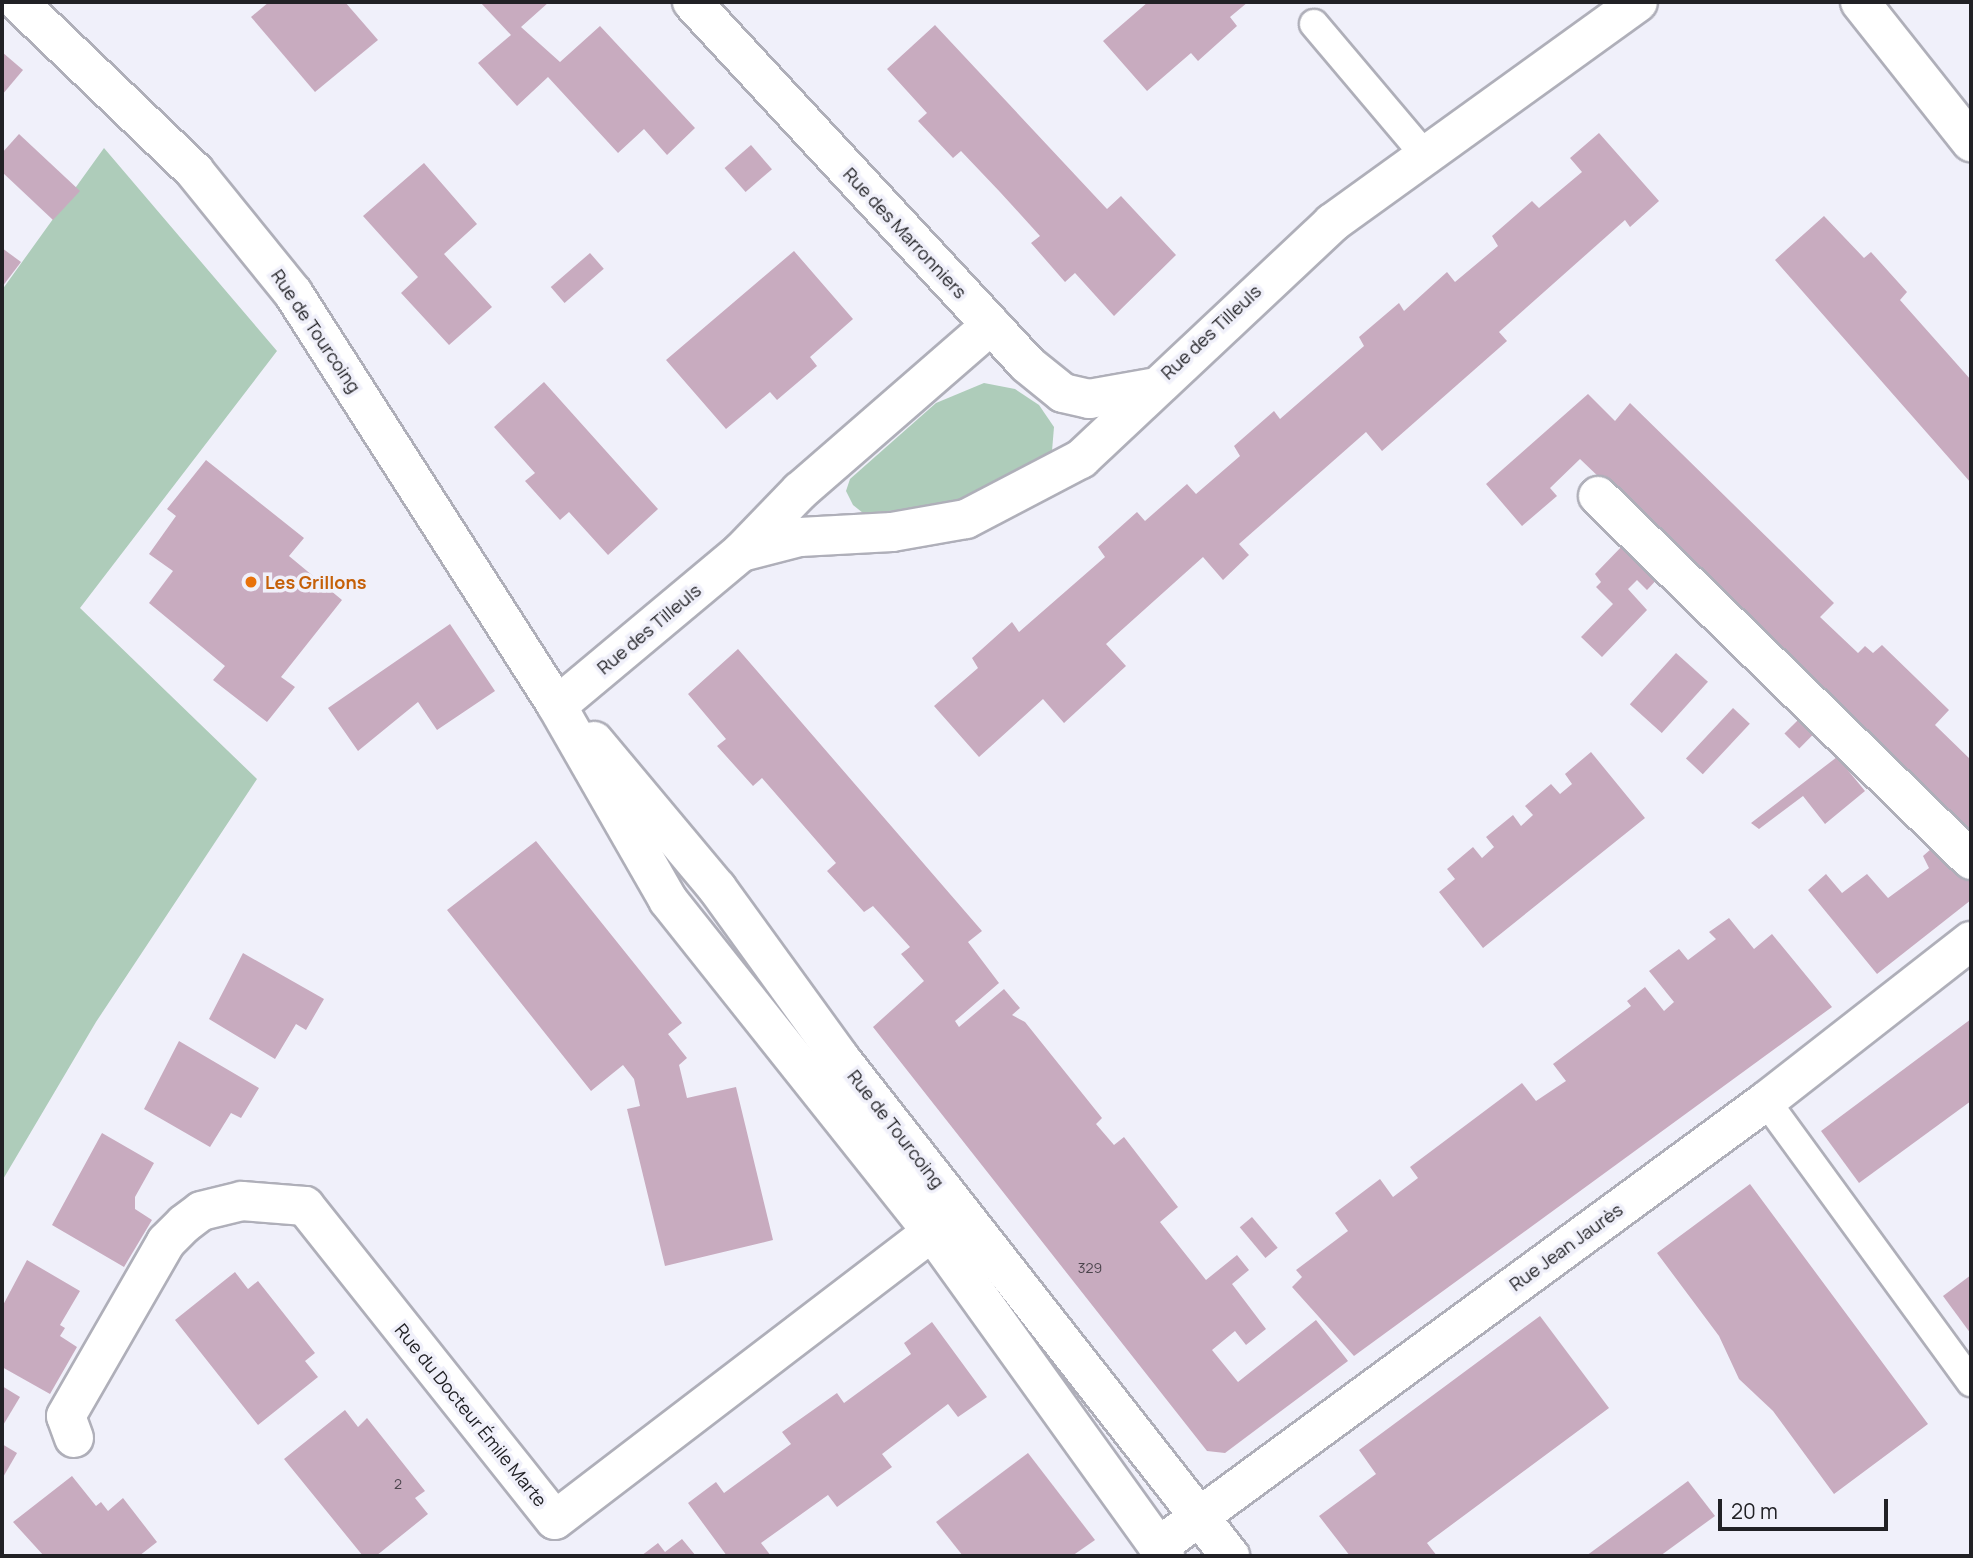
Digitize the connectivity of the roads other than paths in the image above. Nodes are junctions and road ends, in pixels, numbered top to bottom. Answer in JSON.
{"nodes":[{"id":1,"x":18,"y":2,"type":"edge"},
{"id":2,"x":692,"y":2,"type":"edge"},
{"id":3,"x":1638,"y":2,"type":"edge"},
{"id":4,"x":1860,"y":2,"type":"edge"},
{"id":5,"x":1314,"y":24,"type":"dead end"},
{"id":6,"x":1971,"y":142,"type":"edge"},
{"id":7,"x":1424,"y":154,"type":"junction"},
{"id":8,"x":991,"y":325,"type":"junction"},
{"id":9,"x":1151,"y":388,"type":"junction"},
{"id":10,"x":1598,"y":496,"type":"dead end"},
{"id":11,"x":741,"y":552,"type":"junction"},
{"id":12,"x":557,"y":706,"type":"junction"},
{"id":13,"x":1971,"y":860,"type":"edge"},
{"id":14,"x":1971,"y":941,"type":"edge"},
{"id":15,"x":1766,"y":1101,"type":"junction"},
{"id":16,"x":947,"y":1222,"type":"junction"},
{"id":17,"x":1971,"y":1382,"type":"edge"},
{"id":18,"x":74,"y":1438,"type":"dead end"},
{"id":19,"x":1202,"y":1515,"type":"junction"},
{"id":20,"x":1161,"y":1552,"type":"edge"},
{"id":21,"x":1230,"y":1556,"type":"edge"}],
"edges":[{"from":1,"to":12,"type":"street","name":"Rue de Tourcoing"},
{"from":2,"to":8,"type":"street","name":"Rue des Marronniers"},
{"from":3,"to":7,"type":"street","name":"Rue des Tilleuls"},
{"from":4,"to":6,"type":"street"},
{"from":5,"to":7,"type":"lane"},
{"from":7,"to":9,"type":"street","name":"Rue des Tilleuls"},
{"from":8,"to":9,"type":"street","name":"Rue des Marronniers"},
{"from":8,"to":11,"type":"street","name":"Rue des Tilleuls"},
{"from":9,"to":11,"type":"street","name":"Rue des Tilleuls"},
{"from":10,"to":13,"type":"street"},
{"from":11,"to":12,"type":"street","name":"Rue des Tilleuls"},
{"from":12,"to":16,"type":"street","name":"Rue de Tourcoing"},
{"from":14,"to":15,"type":"street","name":"Rue Jean Jaurès"},
{"from":15,"to":17,"type":"lane"},
{"from":15,"to":19,"type":"street","name":"Rue Jean Jaurès"},
{"from":16,"to":18,"type":"street","name":"Rue du Docteur Émile Marte"},
{"from":16,"to":19,"type":"street","name":"Rue de Tourcoing"},
{"from":16,"to":20,"type":"street","name":"Rue de Tourcoing"},
{"from":19,"to":20,"type":"street","name":"Rue Jean Jaurès"},
{"from":19,"to":21,"type":"street","name":"Rue de Tourcoing"}]}
